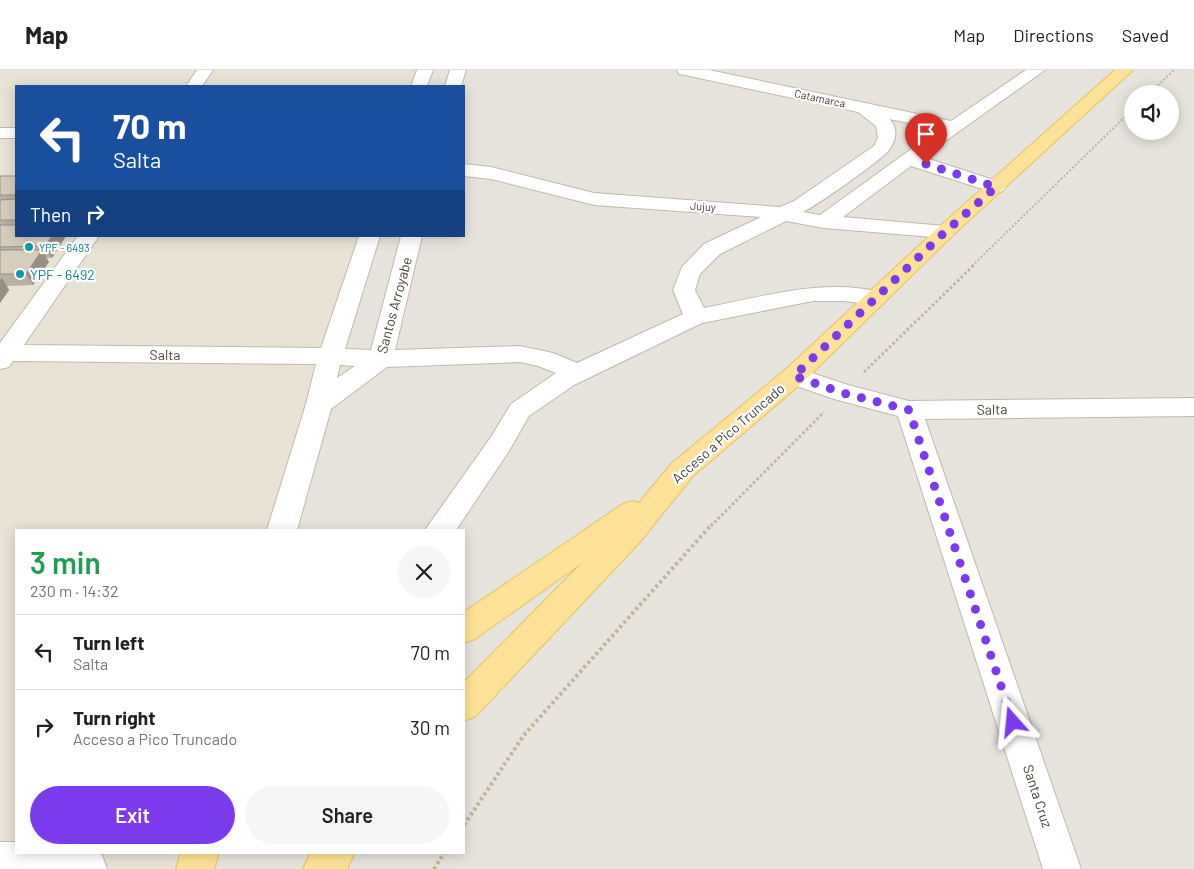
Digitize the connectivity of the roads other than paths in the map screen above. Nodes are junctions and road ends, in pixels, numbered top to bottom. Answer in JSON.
{"nodes":[{"id":1,"x":205,"y":70,"type":"edge"},
{"id":2,"x":425,"y":70,"type":"edge"},
{"id":3,"x":458,"y":70,"type":"edge"},
{"id":4,"x":685,"y":70,"type":"edge"},
{"id":5,"x":1037,"y":70,"type":"edge"},
{"id":6,"x":1125,"y":70,"type":"edge"},
{"id":7,"x":195,"y":85,"type":"edge"},
{"id":8,"x":420,"y":85,"type":"edge"},
{"id":9,"x":453,"y":85,"type":"edge"},
{"id":10,"x":863,"y":107,"type":"junction"},
{"id":11,"x":954,"y":127,"type":"junction"},
{"id":12,"x":0,"y":133,"type":"edge"},
{"id":13,"x":15,"y":133,"type":"edge"},
{"id":14,"x":908,"y":159,"type":"junction"},
{"id":15,"x":465,"y":170,"type":"edge"},
{"id":16,"x":996,"y":187,"type":"junction"},
{"id":17,"x":783,"y":214,"type":"junction"},
{"id":18,"x":824,"y":222,"type":"junction"},
{"id":19,"x":945,"y":232,"type":"junction"},
{"id":20,"x":88,"y":237,"type":"edge"},
{"id":21,"x":370,"y":237,"type":"edge"},
{"id":22,"x":412,"y":237,"type":"edge"},
{"id":23,"x":876,"y":298,"type":"junction"},
{"id":24,"x":696,"y":317,"type":"junction"},
{"id":25,"x":2,"y":356,"type":"edge"},
{"id":26,"x":330,"y":356,"type":"junction"},
{"id":27,"x":381,"y":359,"type":"junction"},
{"id":28,"x":578,"y":373,"type":"junction"},
{"id":29,"x":794,"y":376,"type":"junction"},
{"id":30,"x":319,"y":404,"type":"junction"},
{"id":31,"x":1194,"y":407,"type":"edge"},
{"id":32,"x":909,"y":410,"type":"junction"},
{"id":33,"x":661,"y":492,"type":"junction"},
{"id":34,"x":282,"y":529,"type":"edge"},
{"id":35,"x":441,"y":529,"type":"edge"},
{"id":36,"x":465,"y":629,"type":"edge"},
{"id":37,"x":465,"y":704,"type":"edge"},
{"id":38,"x":199,"y":854,"type":"edge"},
{"id":39,"x":325,"y":854,"type":"edge"},
{"id":40,"x":334,"y":854,"type":"edge"},
{"id":41,"x":27,"y":858,"type":"edge"},
{"id":42,"x":88,"y":869,"type":"edge"},
{"id":43,"x":195,"y":869,"type":"edge"},
{"id":44,"x":321,"y":869,"type":"edge"},
{"id":45,"x":1062,"y":869,"type":"edge"}],
"edges":[{"from":1,"to":7,"type":"street"},
{"from":2,"to":8,"type":"street"},
{"from":3,"to":9,"type":"street"},
{"from":4,"to":10,"type":"street","name":"Catamarca"},
{"from":5,"to":11,"type":"street"},
{"from":6,"to":16,"type":"main road","name":"Acceso a Pico Truncado"},
{"from":10,"to":11,"type":"street","name":"Catamarca"},
{"from":10,"to":17,"type":"street"},
{"from":11,"to":14,"type":"street"},
{"from":12,"to":13,"type":"street"},
{"from":14,"to":16,"type":"street"},
{"from":14,"to":18,"type":"street"},
{"from":15,"to":17,"type":"street","name":"Jujuy"},
{"from":16,"to":19,"type":"main road","name":"Acceso a Pico Truncado"},
{"from":17,"to":18,"type":"street","name":"Jujuy"},
{"from":17,"to":24,"type":"street"},
{"from":18,"to":19,"type":"street","name":"Jujuy"},
{"from":19,"to":23,"type":"main road","name":"Acceso a Pico Truncado"},
{"from":20,"to":25,"type":"street"},
{"from":21,"to":26,"type":"street"},
{"from":22,"to":27,"type":"street","name":"Santos Arroyabe"},
{"from":23,"to":24,"type":"street"},
{"from":23,"to":29,"type":"main road","name":"Acceso a Pico Truncado"},
{"from":24,"to":28,"type":"street"},
{"from":25,"to":26,"type":"street","name":"Salta"},
{"from":26,"to":27,"type":"street","name":"Salta"},
{"from":26,"to":30,"type":"street"},
{"from":27,"to":28,"type":"street","name":"Salta"},
{"from":27,"to":30,"type":"street","name":"Santos Arroyabe"},
{"from":28,"to":35,"type":"street"},
{"from":29,"to":32,"type":"street","name":"Salta"},
{"from":29,"to":33,"type":"main road","name":"Acceso a Pico Truncado"},
{"from":30,"to":34,"type":"street"},
{"from":31,"to":32,"type":"street","name":"Salta"},
{"from":32,"to":45,"type":"street","name":"Santa Cruz"},
{"from":33,"to":36,"type":"main road"},
{"from":33,"to":37,"type":"main road"},
{"from":38,"to":43,"type":"main road"},
{"from":39,"to":44,"type":"street"},
{"from":40,"to":44,"type":"main road"},
{"from":41,"to":42,"type":"street"}]}
